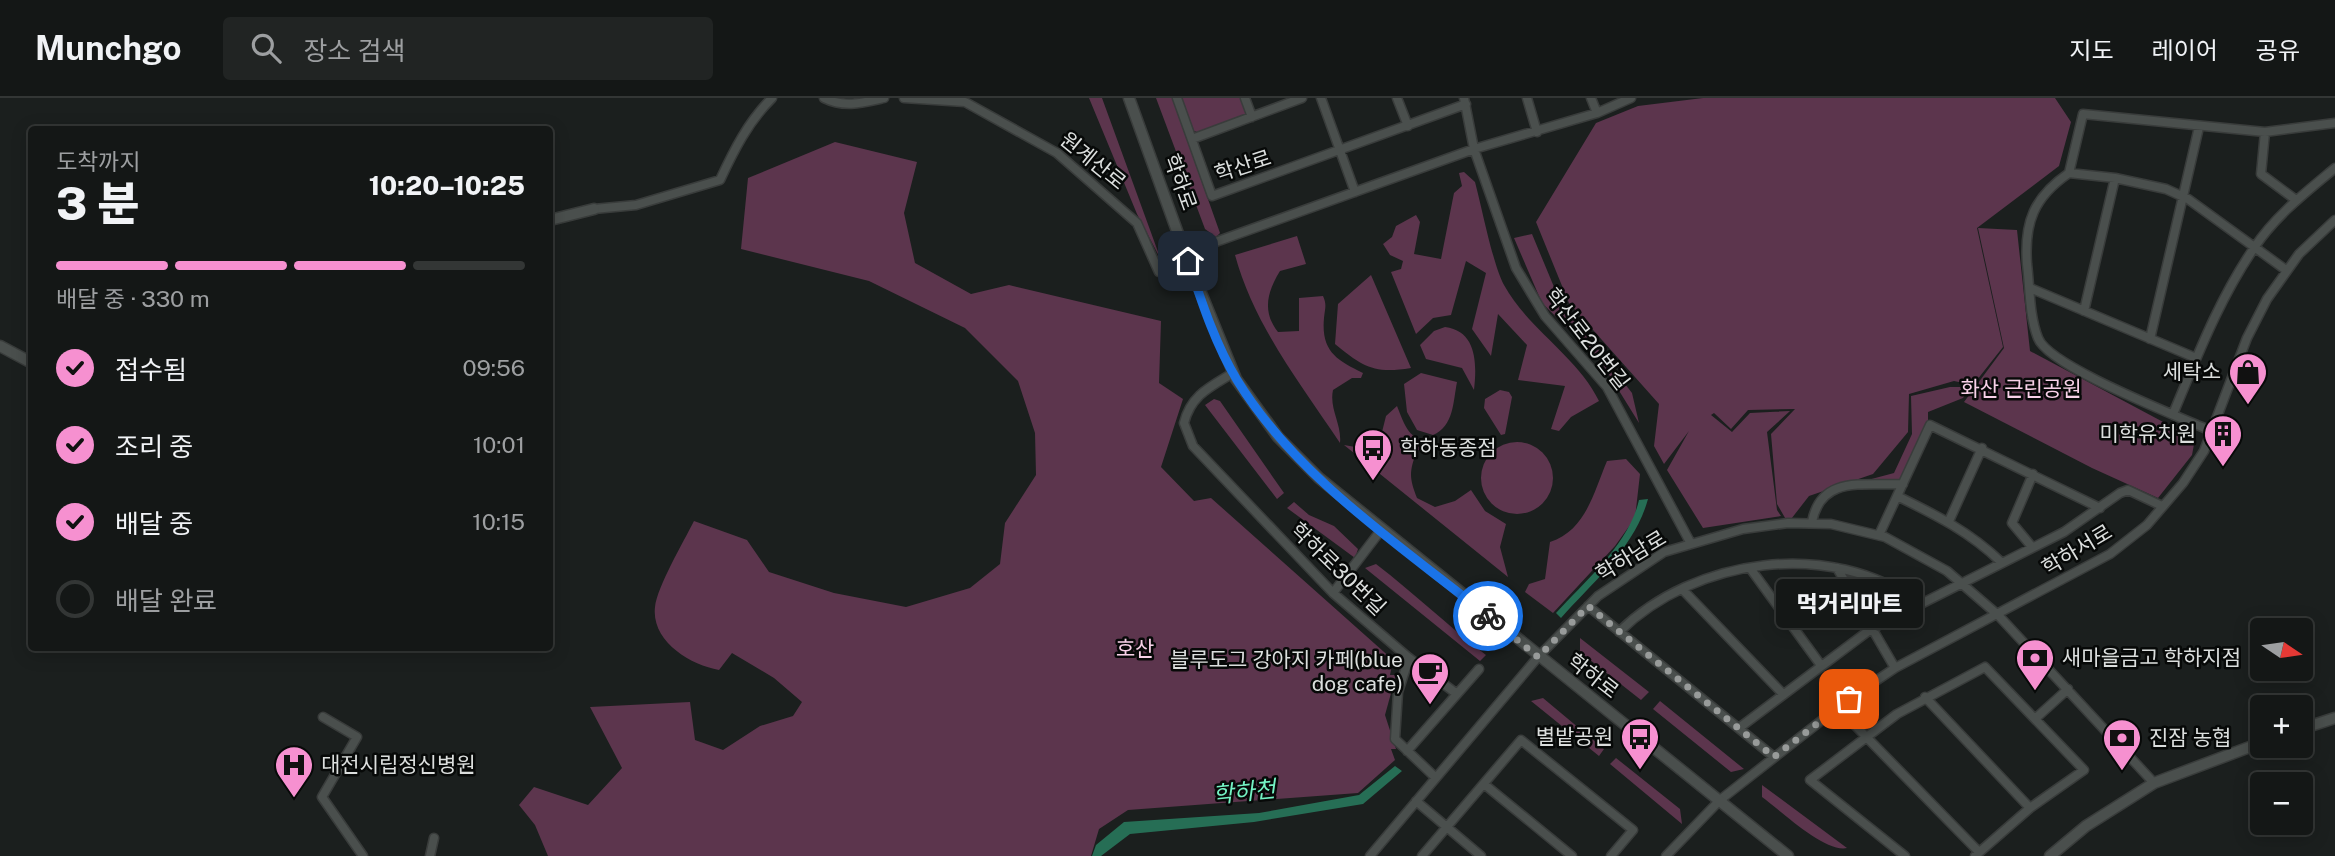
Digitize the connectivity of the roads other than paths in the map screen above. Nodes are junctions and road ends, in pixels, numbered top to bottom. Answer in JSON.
{"nodes":[{"id":1,"x":772,"y":98,"type":"edge"},
{"id":2,"x":824,"y":98,"type":"edge"},
{"id":3,"x":884,"y":98,"type":"edge"},
{"id":4,"x":904,"y":98,"type":"edge"},
{"id":5,"x":1129,"y":98,"type":"edge"},
{"id":6,"x":1177,"y":98,"type":"edge"},
{"id":7,"x":1245,"y":98,"type":"edge"},
{"id":8,"x":1302,"y":98,"type":"edge"},
{"id":9,"x":1321,"y":98,"type":"edge"},
{"id":10,"x":1397,"y":98,"type":"edge"},
{"id":11,"x":1527,"y":98,"type":"edge"},
{"id":12,"x":1591,"y":98,"type":"edge"},
{"id":13,"x":1631,"y":98,"type":"edge"},
{"id":14,"x":1465,"y":101,"type":"edge"},
{"id":15,"x":1597,"y":113,"type":"junction"},
{"id":16,"x":1252,"y":117,"type":"junction"},
{"id":17,"x":2335,"y":123,"type":"edge"},
{"id":18,"x":1408,"y":126,"type":"junction"},
{"id":19,"x":2199,"y":127,"type":"junction"},
{"id":20,"x":1537,"y":131,"type":"junction"},
{"id":21,"x":2265,"y":132,"type":"junction"},
{"id":22,"x":1192,"y":139,"type":"junction"},
{"id":23,"x":1474,"y":149,"type":"junction"},
{"id":24,"x":1341,"y":152,"type":"junction"},
{"id":25,"x":2335,"y":168,"type":"edge"},
{"id":26,"x":2069,"y":173,"type":"junction"},
{"id":27,"x":2115,"y":178,"type":"junction"},
{"id":28,"x":1355,"y":192,"type":"junction"},
{"id":29,"x":2182,"y":196,"type":"junction"},
{"id":30,"x":2296,"y":200,"type":"junction"},
{"id":31,"x":594,"y":209,"type":"joint"},
{"id":32,"x":553,"y":219,"type":"edge"},
{"id":33,"x":2335,"y":220,"type":"edge"},
{"id":34,"x":2255,"y":246,"type":"junction"},
{"id":35,"x":1187,"y":257,"type":"junction"},
{"id":36,"x":2286,"y":270,"type":"junction"},
{"id":37,"x":2030,"y":288,"type":"junction"},
{"id":38,"x":2084,"y":311,"type":"junction"},
{"id":39,"x":2150,"y":339,"type":"junction"},
{"id":40,"x":0,"y":346,"type":"edge"},
{"id":41,"x":2196,"y":358,"type":"junction"},
{"id":42,"x":28,"y":361,"type":"edge"},
{"id":43,"x":1233,"y":373,"type":"junction"},
{"id":44,"x":2173,"y":414,"type":"junction"},
{"id":45,"x":2211,"y":430,"type":"junction"},
{"id":46,"x":1982,"y":448,"type":"junction"},
{"id":47,"x":2033,"y":474,"type":"junction"},
{"id":48,"x":1903,"y":484,"type":"junction"},
{"id":49,"x":1896,"y":496,"type":"junction"},
{"id":50,"x":2162,"y":506,"type":"junction"},
{"id":51,"x":2100,"y":508,"type":"junction"},
{"id":52,"x":1949,"y":521,"type":"junction"},
{"id":53,"x":1812,"y":522,"type":"junction"},
{"id":54,"x":1381,"y":530,"type":"junction"},
{"id":55,"x":1878,"y":535,"type":"junction"},
{"id":56,"x":1690,"y":542,"type":"junction"},
{"id":57,"x":2032,"y":547,"type":"junction"},
{"id":58,"x":2001,"y":562,"type":"junction"},
{"id":59,"x":1750,"y":568,"type":"junction"},
{"id":60,"x":1837,"y":568,"type":"junction"},
{"id":61,"x":1961,"y":582,"type":"junction"},
{"id":62,"x":1682,"y":589,"type":"junction"},
{"id":63,"x":1333,"y":593,"type":"junction"},
{"id":64,"x":1918,"y":603,"type":"junction"},
{"id":65,"x":1588,"y":606,"type":"junction"},
{"id":66,"x":1998,"y":615,"type":"junction"},
{"id":67,"x":1871,"y":629,"type":"junction"},
{"id":68,"x":1619,"y":632,"type":"junction"},
{"id":69,"x":1538,"y":657,"type":"junction"},
{"id":70,"x":1409,"y":658,"type":"junction"},
{"id":71,"x":1820,"y":664,"type":"junction"},
{"id":72,"x":1895,"y":668,"type":"junction"},
{"id":73,"x":1479,"y":669,"type":"dead end"},
{"id":74,"x":2068,"y":689,"type":"junction"},
{"id":75,"x":1782,"y":693,"type":"junction"},
{"id":76,"x":1457,"y":694,"type":"junction"},
{"id":77,"x":1925,"y":697,"type":"junction"},
{"id":78,"x":1838,"y":708,"type":"junction"},
{"id":79,"x":323,"y":717,"type":"dead end"},
{"id":80,"x":2036,"y":718,"type":"junction"},
{"id":81,"x":2335,"y":719,"type":"edge"},
{"id":82,"x":2313,"y":725,"type":"edge"},
{"id":83,"x":1739,"y":728,"type":"junction"},
{"id":84,"x":1865,"y":736,"type":"junction"},
{"id":85,"x":2250,"y":747,"type":"edge"},
{"id":86,"x":1407,"y":751,"type":"junction"},
{"id":87,"x":1774,"y":757,"type":"junction"},
{"id":88,"x":1436,"y":778,"type":"junction"},
{"id":89,"x":2154,"y":783,"type":"junction"},
{"id":90,"x":1484,"y":784,"type":"junction"},
{"id":91,"x":1720,"y":800,"type":"junction"},
{"id":92,"x":1416,"y":802,"type":"junction"},
{"id":93,"x":2030,"y":808,"type":"junction"},
{"id":94,"x":1447,"y":827,"type":"junction"},
{"id":95,"x":434,"y":838,"type":"dead end"},
{"id":96,"x":1977,"y":854,"type":"edge"},
{"id":97,"x":363,"y":856,"type":"edge"},
{"id":98,"x":430,"y":856,"type":"edge"},
{"id":99,"x":1370,"y":856,"type":"edge"},
{"id":100,"x":1422,"y":856,"type":"edge"},
{"id":101,"x":1481,"y":856,"type":"edge"},
{"id":102,"x":1572,"y":856,"type":"edge"},
{"id":103,"x":1611,"y":856,"type":"edge"},
{"id":104,"x":1666,"y":856,"type":"edge"},
{"id":105,"x":1788,"y":856,"type":"edge"},
{"id":106,"x":1906,"y":856,"type":"edge"},
{"id":107,"x":2050,"y":856,"type":"edge"}],
"edges":[{"from":1,"to":31,"type":"street"},
{"from":2,"to":3,"type":"street"},
{"from":4,"to":35,"type":"street","name":"원계산로"},
{"from":5,"to":35,"type":"street","name":"학하로"},
{"from":6,"to":22,"type":"street","name":"학산로"},
{"from":7,"to":16,"type":"street","name":"학산로"},
{"from":8,"to":16,"type":"street","name":"학산로"},
{"from":9,"to":24,"type":"street"},
{"from":10,"to":18,"type":"street"},
{"from":11,"to":20,"type":"street"},
{"from":12,"to":15,"type":"street"},
{"from":13,"to":15,"type":"street"},
{"from":14,"to":18,"type":"street"},
{"from":14,"to":23,"type":"street"},
{"from":15,"to":20,"type":"street"},
{"from":16,"to":22,"type":"street","name":"학산로"},
{"from":17,"to":21,"type":"street"},
{"from":18,"to":24,"type":"street"},
{"from":19,"to":21,"type":"street"},
{"from":19,"to":26,"type":"street"},
{"from":19,"to":29,"type":"street"},
{"from":20,"to":23,"type":"street"},
{"from":21,"to":30,"type":"street"},
{"from":22,"to":24,"type":"street","name":"학산로"},
{"from":23,"to":28,"type":"street"},
{"from":23,"to":56,"type":"street","name":"학산로20번길"},
{"from":24,"to":28,"type":"street"},
{"from":25,"to":30,"type":"street"},
{"from":26,"to":27,"type":"street"},
{"from":26,"to":37,"type":"street"},
{"from":27,"to":29,"type":"street"},
{"from":27,"to":38,"type":"street"},
{"from":28,"to":35,"type":"street"},
{"from":29,"to":34,"type":"street"},
{"from":29,"to":39,"type":"street"},
{"from":30,"to":34,"type":"street"},
{"from":31,"to":32,"type":"street"},
{"from":33,"to":36,"type":"street","name":"학하서로"},
{"from":34,"to":36,"type":"street"},
{"from":34,"to":41,"type":"street"},
{"from":35,"to":43,"type":"street","name":"학하로"},
{"from":36,"to":45,"type":"street","name":"학하서로"},
{"from":37,"to":38,"type":"street"},
{"from":37,"to":44,"type":"street"},
{"from":38,"to":39,"type":"street"},
{"from":39,"to":41,"type":"street"},
{"from":40,"to":42,"type":"street"},
{"from":41,"to":44,"type":"street"},
{"from":43,"to":54,"type":"street","name":"학하로"},
{"from":43,"to":63,"type":"street","name":"학하로30번길"},
{"from":44,"to":45,"type":"street"},
{"from":45,"to":50,"type":"street","name":"학하서로"},
{"from":46,"to":47,"type":"street"},
{"from":46,"to":48,"type":"street"},
{"from":46,"to":52,"type":"street"},
{"from":47,"to":51,"type":"street"},
{"from":47,"to":57,"type":"street"},
{"from":48,"to":49,"type":"street"},
{"from":48,"to":53,"type":"street"},
{"from":49,"to":52,"type":"street"},
{"from":49,"to":55,"type":"street"},
{"from":50,"to":51,"type":"street"},
{"from":50,"to":66,"type":"street","name":"학하서로"},
{"from":51,"to":57,"type":"street"},
{"from":52,"to":58,"type":"street"},
{"from":53,"to":55,"type":"street","name":"학하남로"},
{"from":53,"to":56,"type":"street","name":"학하남로"},
{"from":54,"to":63,"type":"street"},
{"from":54,"to":69,"type":"street","name":"학하로"},
{"from":55,"to":61,"type":"street","name":"학하남로"},
{"from":56,"to":65,"type":"street","name":"학하남로"},
{"from":57,"to":58,"type":"street"},
{"from":58,"to":61,"type":"street"},
{"from":59,"to":60,"type":"street"},
{"from":59,"to":62,"type":"street"},
{"from":59,"to":71,"type":"street"},
{"from":60,"to":64,"type":"street"},
{"from":60,"to":67,"type":"street"},
{"from":61,"to":64,"type":"street"},
{"from":61,"to":66,"type":"street","name":"학하남로"},
{"from":62,"to":68,"type":"street"},
{"from":62,"to":75,"type":"street"},
{"from":63,"to":70,"type":"street","name":"학하로30번길"},
{"from":64,"to":67,"type":"street"},
{"from":65,"to":68,"type":"street"},
{"from":65,"to":69,"type":"street","name":"학하남로"},
{"from":66,"to":72,"type":"street","name":"학하서로"},
{"from":66,"to":74,"type":"street","name":"학하남로"},
{"from":67,"to":71,"type":"street"},
{"from":67,"to":72,"type":"street"},
{"from":68,"to":83,"type":"street"},
{"from":69,"to":88,"type":"street","name":"학하남로"},
{"from":69,"to":91,"type":"street","name":"학하로"},
{"from":70,"to":76,"type":"street","name":"학하로30번길"},
{"from":70,"to":86,"type":"street"},
{"from":71,"to":75,"type":"street"},
{"from":72,"to":78,"type":"street","name":"학하서로"},
{"from":73,"to":76,"type":"street"},
{"from":74,"to":80,"type":"street"},
{"from":74,"to":89,"type":"street","name":"학하남로"},
{"from":75,"to":83,"type":"street"},
{"from":76,"to":86,"type":"street"},
{"from":77,"to":80,"type":"street"},
{"from":77,"to":84,"type":"street"},
{"from":77,"to":93,"type":"street"},
{"from":78,"to":84,"type":"street"},
{"from":78,"to":87,"type":"street","name":"학하서로"},
{"from":79,"to":97,"type":"street"},
{"from":80,"to":93,"type":"street"},
{"from":81,"to":82,"type":"street"},
{"from":83,"to":87,"type":"street"},
{"from":84,"to":96,"type":"street"},
{"from":84,"to":106,"type":"street"},
{"from":85,"to":89,"type":"street"},
{"from":86,"to":88,"type":"street"},
{"from":87,"to":91,"type":"street","name":"학하서로"},
{"from":88,"to":92,"type":"street","name":"학하남로"},
{"from":89,"to":107,"type":"street"},
{"from":90,"to":94,"type":"street"},
{"from":90,"to":102,"type":"street"},
{"from":90,"to":103,"type":"street"},
{"from":91,"to":104,"type":"street","name":"학하서로"},
{"from":91,"to":105,"type":"street","name":"학하로"},
{"from":92,"to":94,"type":"street"},
{"from":92,"to":99,"type":"street","name":"학하남로"},
{"from":93,"to":96,"type":"street"},
{"from":94,"to":100,"type":"street"},
{"from":94,"to":101,"type":"street"},
{"from":95,"to":98,"type":"street"}]}
